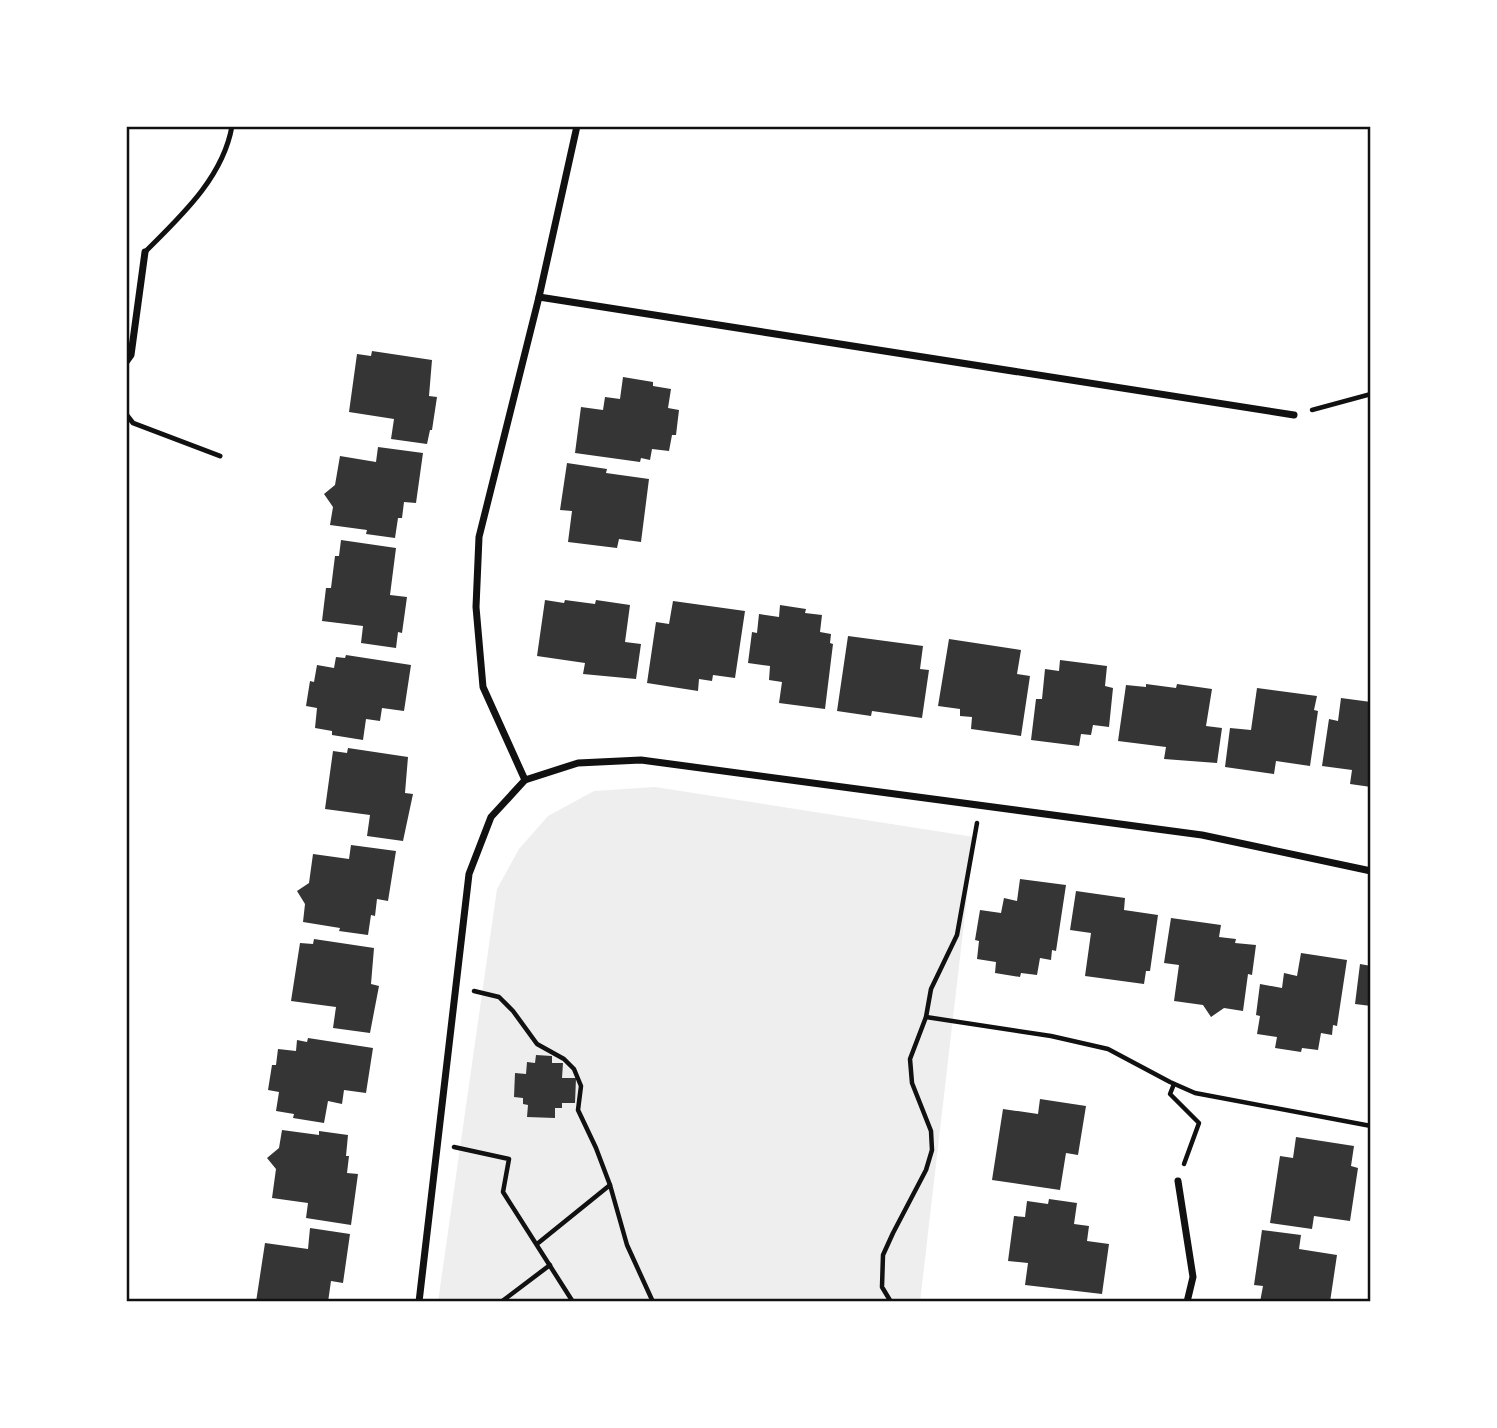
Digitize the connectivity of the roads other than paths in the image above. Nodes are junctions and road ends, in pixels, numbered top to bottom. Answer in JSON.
{"nodes":[{"id":1,"x":232,"y":126,"type":"edge"},
{"id":2,"x":577,"y":126,"type":"edge"},
{"id":3,"x":145,"y":252,"type":"joint"},
{"id":4,"x":539,"y":297,"type":"junction"},
{"id":5,"x":126,"y":362,"type":"edge"},
{"id":6,"x":126,"y":414,"type":"edge"},
{"id":7,"x":1294,"y":415,"type":"road end"},
{"id":8,"x":220,"y":456,"type":"dead end"},
{"id":9,"x":525,"y":780,"type":"junction"},
{"id":10,"x":1371,"y":871,"type":"edge"},
{"id":11,"x":1178,"y":1181,"type":"road end"},
{"id":12,"x":419,"y":1302,"type":"edge"},
{"id":13,"x":1187,"y":1302,"type":"edge"}],
"edges":[{"from":1,"to":3,"type":"lane"},
{"from":2,"to":4,"type":"street"},
{"from":3,"to":5,"type":"street"},
{"from":4,"to":7,"type":"street"},
{"from":4,"to":9,"type":"street"},
{"from":6,"to":8,"type":"lane"},
{"from":9,"to":10,"type":"street"},
{"from":9,"to":12,"type":"street"},
{"from":11,"to":13,"type":"street"}]}
